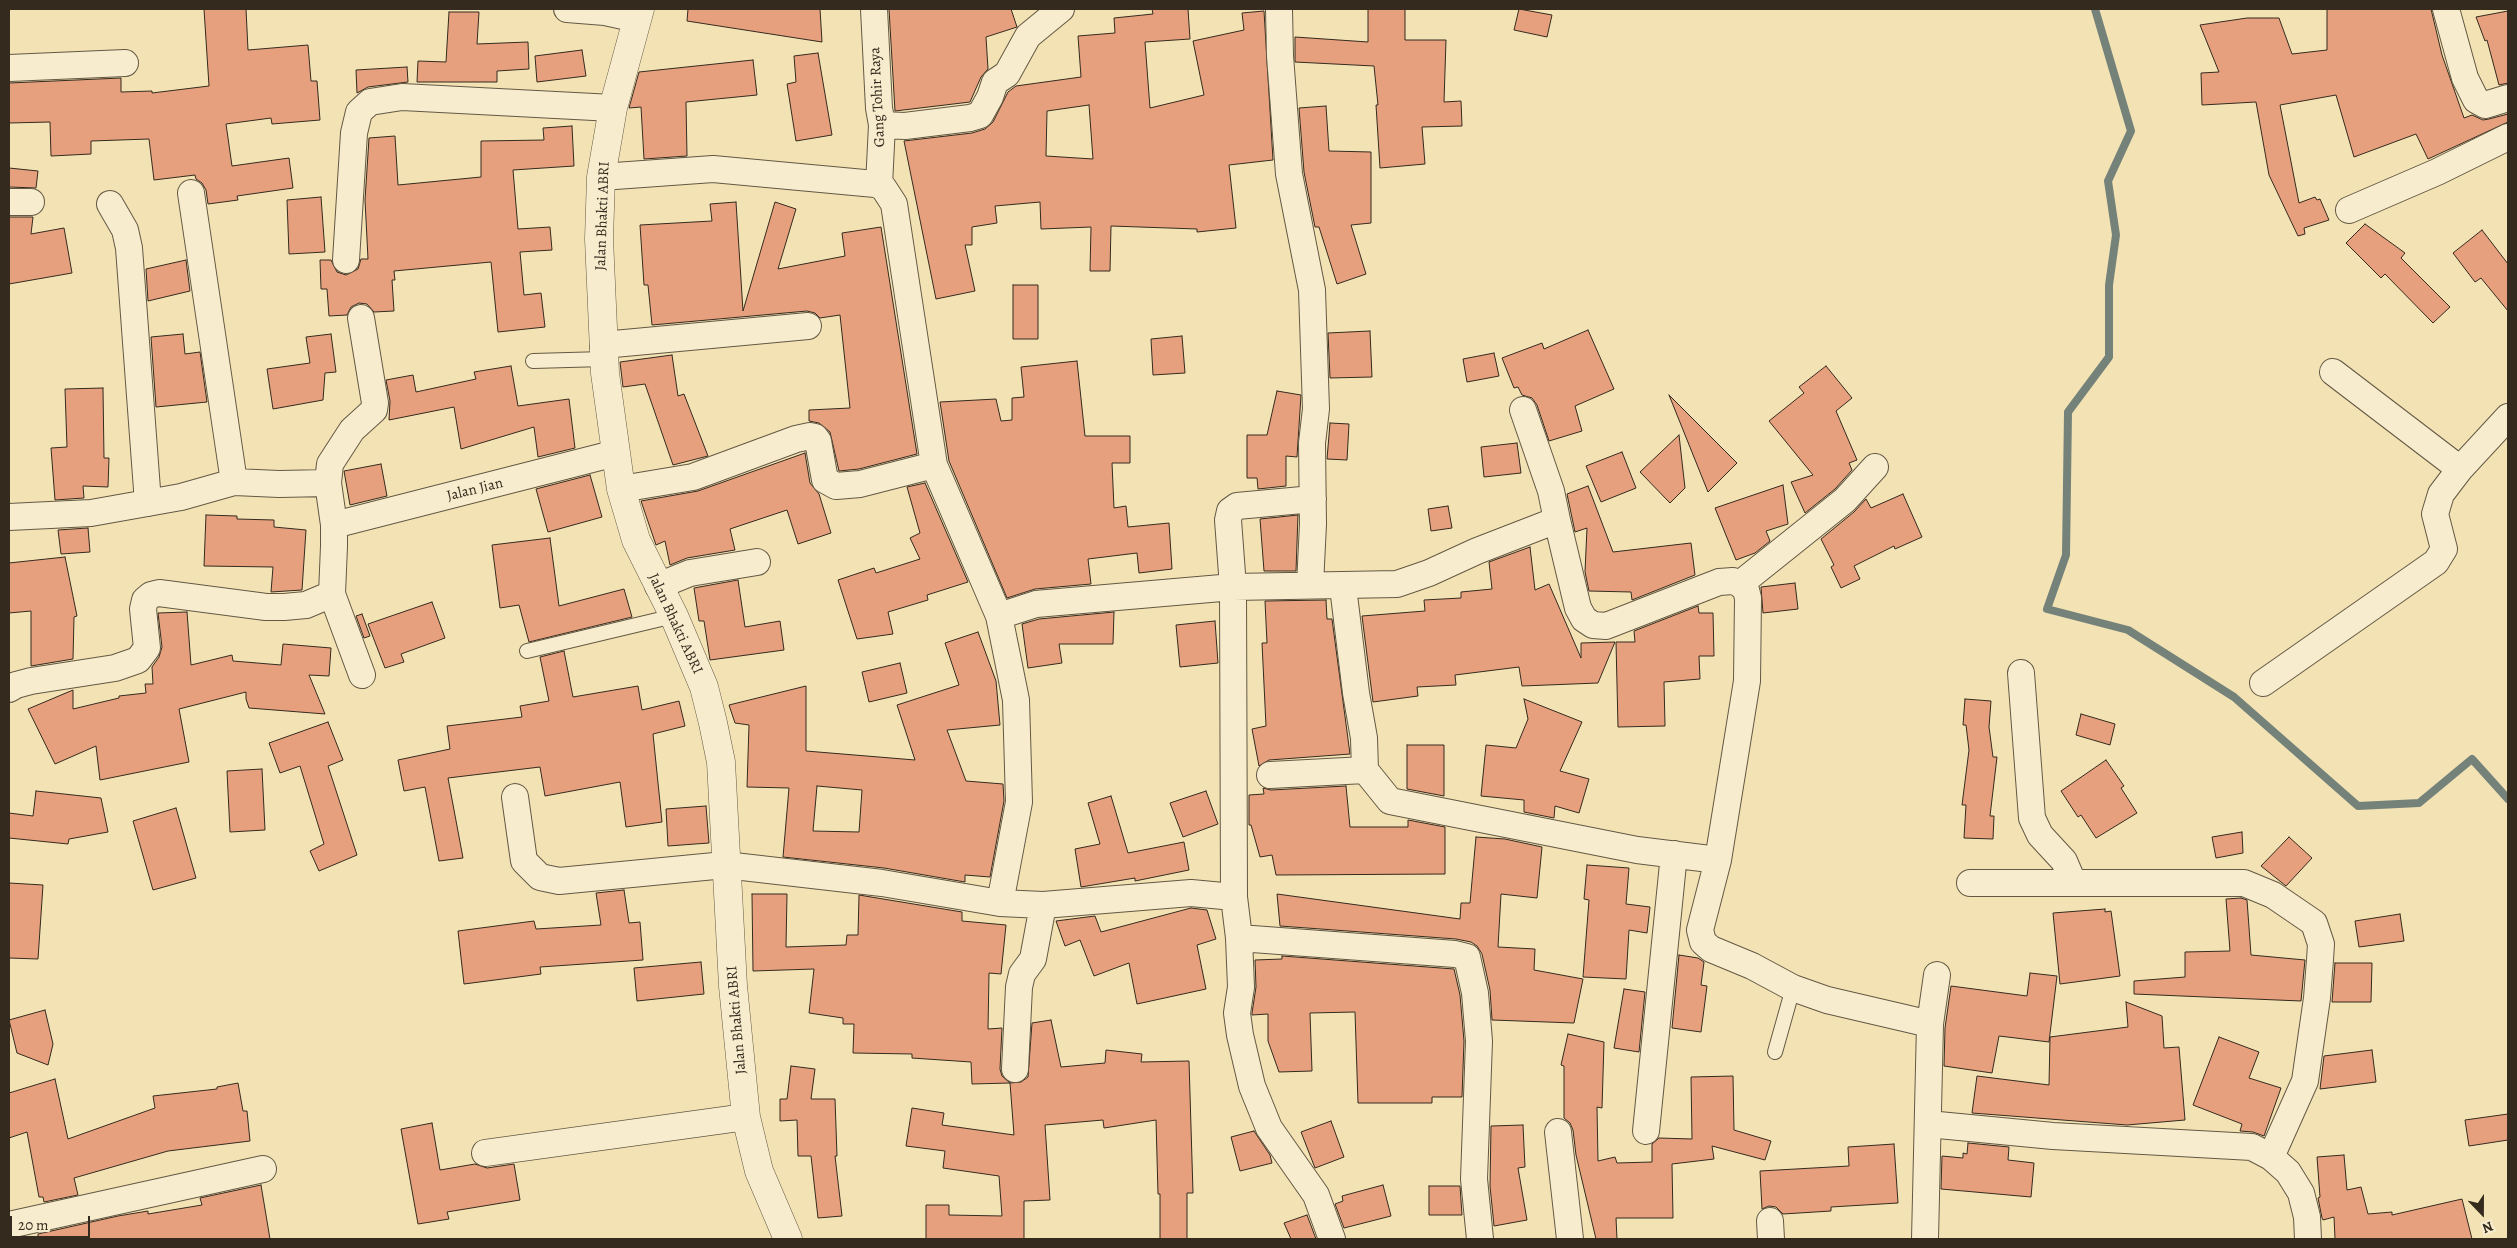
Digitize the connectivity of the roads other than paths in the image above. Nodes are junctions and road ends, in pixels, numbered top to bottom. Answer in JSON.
{"nodes":[{"id":1,"x":567,"y":9,"type":"edge"},
{"id":2,"x":874,"y":9,"type":"edge"},
{"id":3,"x":1025,"y":9,"type":"edge"},
{"id":4,"x":1061,"y":9,"type":"edge"},
{"id":5,"x":1279,"y":9,"type":"edge"},
{"id":6,"x":2446,"y":9,"type":"edge"},
{"id":7,"x":639,"y":14,"type":"edge"},
{"id":8,"x":1028,"y":36,"type":"junction"},
{"id":9,"x":125,"y":63,"type":"dead end"},
{"id":10,"x":9,"y":68,"type":"edge"},
{"id":11,"x":2508,"y":98,"type":"edge"},
{"id":12,"x":613,"y":108,"type":"junction"},
{"id":13,"x":882,"y":125,"type":"junction"},
{"id":14,"x":2508,"y":137,"type":"edge"},
{"id":15,"x":601,"y":177,"type":"junction"},
{"id":16,"x":879,"y":185,"type":"junction"},
{"id":17,"x":191,"y":193,"type":"dead end"},
{"id":18,"x":110,"y":204,"type":"dead end"},
{"id":19,"x":2349,"y":210,"type":"dead end"},
{"id":20,"x":346,"y":260,"type":"dead end"},
{"id":21,"x":361,"y":318,"type":"dead end"},
{"id":22,"x":808,"y":326,"type":"dead end"},
{"id":23,"x":603,"y":352,"type":"junction"},
{"id":24,"x":533,"y":361,"type":"dead end"},
{"id":25,"x":2333,"y":372,"type":"dead end"},
{"id":26,"x":1523,"y":410,"type":"dead end"},
{"id":27,"x":2508,"y":417,"type":"edge"},
{"id":28,"x":616,"y":453,"type":"junction"},
{"id":29,"x":934,"y":465,"type":"junction"},
{"id":30,"x":1875,"y":467,"type":"dead end"},
{"id":31,"x":2460,"y":469,"type":"junction"},
{"id":32,"x":234,"y":482,"type":"junction"},
{"id":33,"x":328,"y":483,"type":"junction"},
{"id":34,"x":621,"y":489,"type":"junction"},
{"id":35,"x":1313,"y":499,"type":"junction"},
{"id":36,"x":148,"y":503,"type":"junction"},
{"id":37,"x":9,"y":517,"type":"edge"},
{"id":38,"x":1557,"y":520,"type":"junction"},
{"id":39,"x":334,"y":525,"type":"junction"},
{"id":40,"x":757,"y":562,"type":"dead end"},
{"id":41,"x":1740,"y":584,"type":"junction"},
{"id":42,"x":1310,"y":585,"type":"junction"},
{"id":43,"x":658,"y":586,"type":"junction"},
{"id":44,"x":1233,"y":587,"type":"junction"},
{"id":45,"x":1343,"y":587,"type":"junction"},
{"id":46,"x":332,"y":594,"type":"junction"},
{"id":47,"x":674,"y":616,"type":"junction"},
{"id":48,"x":999,"y":616,"type":"junction"},
{"id":49,"x":527,"y":652,"type":"dead end"},
{"id":50,"x":2021,"y":673,"type":"dead end"},
{"id":51,"x":362,"y":675,"type":"dead end"},
{"id":52,"x":2263,"y":683,"type":"dead end"},
{"id":53,"x":9,"y":689,"type":"edge"},
{"id":54,"x":1366,"y":770,"type":"junction"},
{"id":55,"x":1270,"y":775,"type":"dead end"},
{"id":56,"x":515,"y":797,"type":"dead end"},
{"id":57,"x":1674,"y":854,"type":"junction"},
{"id":58,"x":1718,"y":860,"type":"junction"},
{"id":59,"x":725,"y":865,"type":"junction"},
{"id":60,"x":2073,"y":882,"type":"junction"},
{"id":61,"x":1970,"y":883,"type":"dead end"},
{"id":62,"x":1234,"y":897,"type":"junction"},
{"id":63,"x":1000,"y":903,"type":"junction"},
{"id":64,"x":1043,"y":905,"type":"junction"},
{"id":65,"x":1240,"y":938,"type":"junction"},
{"id":66,"x":1938,"y":975,"type":"dead end"},
{"id":67,"x":1793,"y":988,"type":"junction"},
{"id":68,"x":1930,"y":1024,"type":"junction"},
{"id":69,"x":1775,"y":1052,"type":"dead end"},
{"id":70,"x":1015,"y":1069,"type":"dead end"},
{"id":71,"x":746,"y":1117,"type":"junction"},
{"id":72,"x":1928,"y":1124,"type":"junction"},
{"id":73,"x":1646,"y":1131,"type":"dead end"},
{"id":74,"x":1558,"y":1132,"type":"dead end"},
{"id":75,"x":485,"y":1154,"type":"dead end"},
{"id":76,"x":2272,"y":1157,"type":"junction"},
{"id":77,"x":263,"y":1169,"type":"dead end"},
{"id":78,"x":9,"y":1225,"type":"edge"},
{"id":79,"x":788,"y":1239,"type":"edge"},
{"id":80,"x":1332,"y":1239,"type":"edge"},
{"id":81,"x":1480,"y":1239,"type":"edge"},
{"id":82,"x":1570,"y":1239,"type":"edge"},
{"id":83,"x":1926,"y":1239,"type":"edge"},
{"id":84,"x":2308,"y":1239,"type":"edge"}],
"edges":[{"from":1,"to":7,"type":"street"},
{"from":2,"to":13,"type":"street","name":"Gang Tohir Raya"},
{"from":3,"to":8,"type":"street"},
{"from":4,"to":8,"type":"street"},
{"from":5,"to":35,"type":"street"},
{"from":6,"to":11,"type":"street"},
{"from":7,"to":12,"type":"street","name":"Jalan Bhakti ABRI"},
{"from":8,"to":13,"type":"street"},
{"from":9,"to":10,"type":"street"},
{"from":12,"to":15,"type":"street","name":"Jalan Bhakti ABRI"},
{"from":12,"to":20,"type":"street"},
{"from":13,"to":16,"type":"street","name":"Gang Tohir Raya"},
{"from":14,"to":19,"type":"street"},
{"from":15,"to":16,"type":"street"},
{"from":15,"to":23,"type":"street","name":"Jalan Bhakti ABRI"},
{"from":16,"to":29,"type":"street"},
{"from":17,"to":32,"type":"street"},
{"from":18,"to":36,"type":"street"},
{"from":21,"to":33,"type":"street"},
{"from":22,"to":23,"type":"street"},
{"from":23,"to":24,"type":"lane"},
{"from":23,"to":28,"type":"street","name":"Jalan Bhakti ABRI"},
{"from":25,"to":31,"type":"street"},
{"from":26,"to":38,"type":"street"},
{"from":27,"to":31,"type":"street"},
{"from":28,"to":34,"type":"street","name":"Jalan Bhakti ABRI"},
{"from":28,"to":39,"type":"street","name":"Jalan Jian"},
{"from":29,"to":34,"type":"street"},
{"from":29,"to":48,"type":"street"},
{"from":30,"to":41,"type":"street"},
{"from":31,"to":52,"type":"street"},
{"from":32,"to":33,"type":"street"},
{"from":32,"to":36,"type":"street"},
{"from":33,"to":39,"type":"street"},
{"from":34,"to":43,"type":"street","name":"Jalan Bhakti ABRI"},
{"from":35,"to":42,"type":"street"},
{"from":35,"to":44,"type":"street"},
{"from":36,"to":37,"type":"street"},
{"from":38,"to":41,"type":"street"},
{"from":38,"to":45,"type":"street"},
{"from":39,"to":46,"type":"street"},
{"from":40,"to":43,"type":"street"},
{"from":41,"to":58,"type":"street"},
{"from":42,"to":44,"type":"street"},
{"from":42,"to":45,"type":"street"},
{"from":43,"to":47,"type":"street","name":"Jalan Bhakti ABRI"},
{"from":44,"to":48,"type":"street"},
{"from":44,"to":62,"type":"street"},
{"from":45,"to":54,"type":"street"},
{"from":46,"to":51,"type":"street"},
{"from":46,"to":53,"type":"street"},
{"from":47,"to":49,"type":"lane"},
{"from":47,"to":59,"type":"street","name":"Jalan Bhakti ABRI"},
{"from":48,"to":63,"type":"street"},
{"from":50,"to":60,"type":"street"},
{"from":54,"to":55,"type":"street"},
{"from":54,"to":57,"type":"street"},
{"from":56,"to":59,"type":"street"},
{"from":57,"to":58,"type":"street"},
{"from":57,"to":73,"type":"street"},
{"from":58,"to":67,"type":"street"},
{"from":59,"to":63,"type":"street"},
{"from":59,"to":71,"type":"street","name":"Jalan Bhakti ABRI"},
{"from":60,"to":61,"type":"street"},
{"from":60,"to":76,"type":"street"},
{"from":62,"to":64,"type":"street"},
{"from":62,"to":65,"type":"street"},
{"from":63,"to":64,"type":"street"},
{"from":64,"to":70,"type":"street"},
{"from":65,"to":80,"type":"street"},
{"from":65,"to":81,"type":"street"},
{"from":66,"to":68,"type":"street"},
{"from":67,"to":68,"type":"street"},
{"from":67,"to":69,"type":"lane"},
{"from":68,"to":72,"type":"street"},
{"from":71,"to":75,"type":"street"},
{"from":71,"to":79,"type":"street","name":"Jalan Bhakti ABRI"},
{"from":72,"to":76,"type":"street"},
{"from":72,"to":83,"type":"street"},
{"from":74,"to":82,"type":"street"},
{"from":76,"to":84,"type":"street"},
{"from":77,"to":78,"type":"street"}]}
